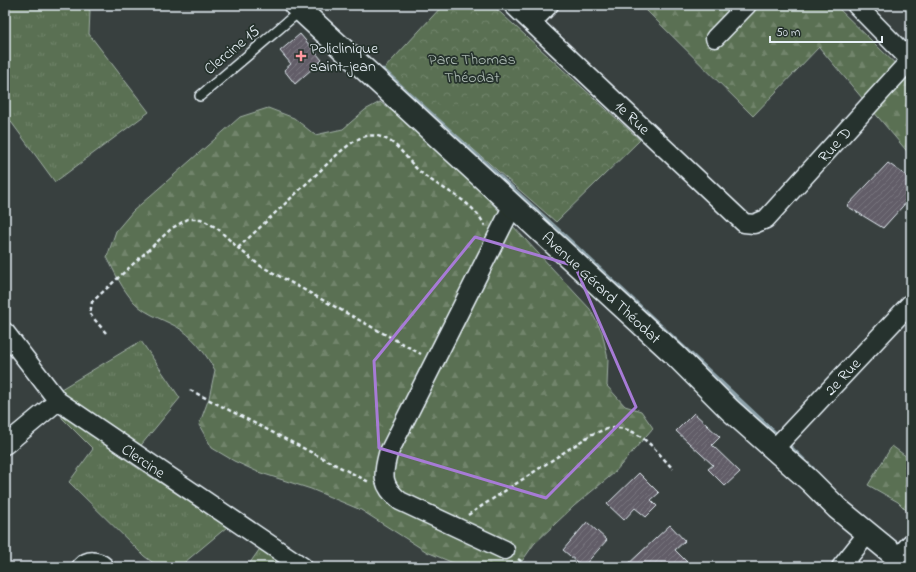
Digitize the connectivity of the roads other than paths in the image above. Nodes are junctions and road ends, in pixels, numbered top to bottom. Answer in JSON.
{"nodes":[{"id":1,"x":513,"y":5,"type":"edge"},
{"id":2,"x":549,"y":5,"type":"edge"},
{"id":3,"x":747,"y":5,"type":"edge"},
{"id":4,"x":856,"y":5,"type":"edge"},
{"id":5,"x":301,"y":7,"type":"edge"},
{"id":6,"x":532,"y":22,"type":"junction"},
{"id":7,"x":715,"y":38,"type":"dead end"},
{"id":8,"x":911,"y":60,"type":"edge"},
{"id":9,"x":200,"y":96,"type":"dead end"},
{"id":10,"x":513,"y":205,"type":"junction"},
{"id":11,"x":754,"y":224,"type":"joint"},
{"id":12,"x":911,"y":303,"type":"edge"},
{"id":13,"x":5,"y":332,"type":"edge"},
{"id":14,"x":58,"y":401,"type":"junction"},
{"id":15,"x":5,"y":445,"type":"edge"},
{"id":16,"x":774,"y":449,"type":"junction"},
{"id":17,"x":868,"y":533,"type":"junction"},
{"id":18,"x":505,"y":550,"type":"dead end"},
{"id":19,"x":904,"y":554,"type":"edge"},
{"id":20,"x":81,"y":567,"type":"edge"},
{"id":21,"x":105,"y":567,"type":"edge"},
{"id":22,"x":304,"y":567,"type":"edge"},
{"id":23,"x":841,"y":567,"type":"edge"}],
"edges":[{"from":1,"to":6,"type":"street","name":"1e Rue"},
{"from":2,"to":6,"type":"street"},
{"from":3,"to":7,"type":"street"},
{"from":4,"to":8,"type":"street"},
{"from":5,"to":9,"type":"lane","name":"Clercine 15"},
{"from":5,"to":10,"type":"street","name":"Avenue Gérard Théodat"},
{"from":6,"to":11,"type":"street","name":"1e Rue"},
{"from":8,"to":11,"type":"street","name":"Rue D"},
{"from":10,"to":16,"type":"street","name":"Avenue Gérard Théodat"},
{"from":10,"to":18,"type":"street"},
{"from":12,"to":16,"type":"street","name":"2e Rue"},
{"from":13,"to":14,"type":"street","name":"Clercine"},
{"from":14,"to":15,"type":"street"},
{"from":14,"to":22,"type":"street","name":"Clercine"},
{"from":16,"to":17,"type":"street","name":"Avenue Gérard Théodat"},
{"from":17,"to":19,"type":"street","name":"Avenue Gérard Théodat"},
{"from":17,"to":23,"type":"street"},
{"from":20,"to":21,"type":"street"}]}
